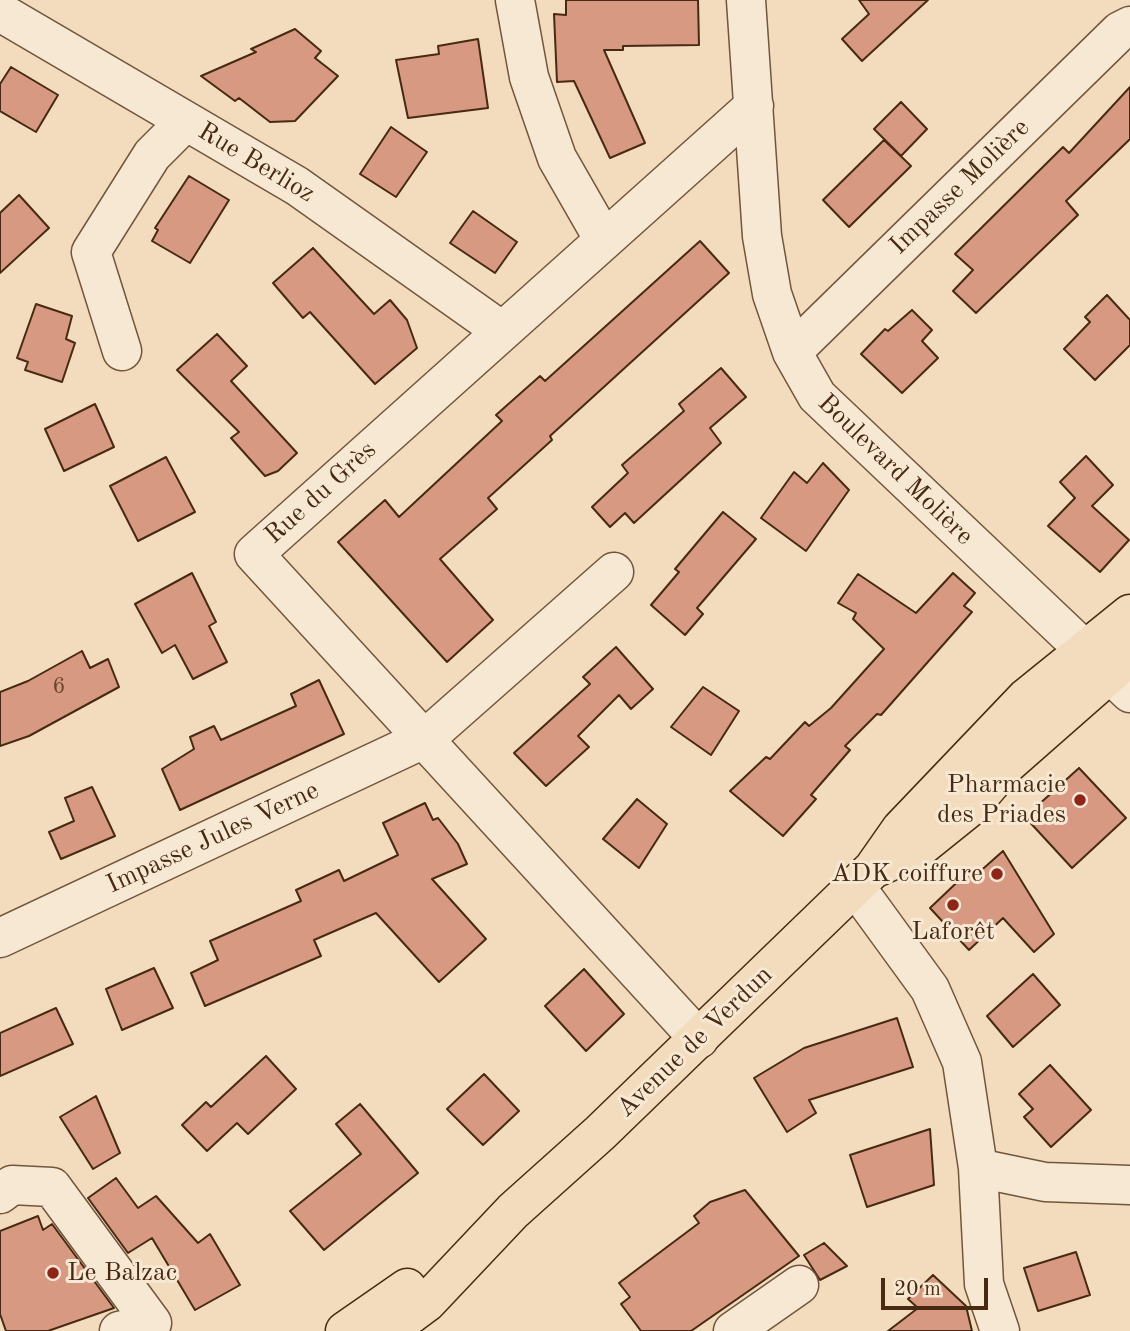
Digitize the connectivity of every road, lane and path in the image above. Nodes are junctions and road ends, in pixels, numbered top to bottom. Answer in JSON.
{"nodes":[{"id":1,"x":515,"y":0,"type":"edge"},
{"id":2,"x":746,"y":0,"type":"edge"},
{"id":3,"x":1120,"y":0,"type":"edge"},
{"id":4,"x":1130,"y":11,"type":"edge"},
{"id":5,"x":0,"y":12,"type":"edge"},
{"id":6,"x":1130,"y":26,"type":"edge"},
{"id":7,"x":754,"y":106,"type":"junction"},
{"id":8,"x":186,"y":121,"type":"junction"},
{"id":9,"x":604,"y":240,"type":"junction"},
{"id":10,"x":502,"y":331,"type":"junction"},
{"id":11,"x":122,"y":351,"type":"dead end"},
{"id":12,"x":792,"y":352,"type":"junction"},
{"id":13,"x":614,"y":572,"type":"dead end"},
{"id":14,"x":1130,"y":614,"type":"edge"},
{"id":15,"x":1113,"y":668,"type":"edge"},
{"id":16,"x":426,"y":738,"type":"junction"},
{"id":17,"x":864,"y":878,"type":"junction"},
{"id":18,"x":0,"y":938,"type":"edge"},
{"id":19,"x":699,"y":1039,"type":"junction"},
{"id":20,"x":978,"y":1168,"type":"junction"},
{"id":21,"x":4,"y":1184,"type":"edge"},
{"id":22,"x":1130,"y":1185,"type":"edge"},
{"id":23,"x":513,"y":1211,"type":"junction"},
{"id":24,"x":799,"y":1285,"type":"dead end"},
{"id":25,"x":142,"y":1328,"type":"edge"},
{"id":26,"x":345,"y":1331,"type":"edge"},
{"id":27,"x":388,"y":1331,"type":"edge"},
{"id":28,"x":733,"y":1331,"type":"edge"},
{"id":29,"x":1000,"y":1331,"type":"edge"}],
"edges":[{"from":1,"to":9,"type":"street"},
{"from":2,"to":7,"type":"street","name":"Boulevard Molière"},
{"from":3,"to":4,"type":"street"},
{"from":5,"to":8,"type":"street","name":"Rue Berlioz"},
{"from":6,"to":12,"type":"street","name":"Impasse Molière"},
{"from":7,"to":9,"type":"street","name":"Rue du Grès"},
{"from":7,"to":12,"type":"street","name":"Boulevard Molière"},
{"from":8,"to":10,"type":"street","name":"Rue Berlioz"},
{"from":8,"to":11,"type":"street"},
{"from":9,"to":10,"type":"street","name":"Rue du Grès"},
{"from":10,"to":16,"type":"street","name":"Rue du Grès"},
{"from":12,"to":15,"type":"street","name":"Boulevard Molière"},
{"from":13,"to":16,"type":"street","name":"Impasse Jules Verne"},
{"from":14,"to":15,"type":"main road","name":"Avenue de Verdun"},
{"from":15,"to":17,"type":"main road","name":"Avenue de Verdun"},
{"from":16,"to":18,"type":"street","name":"Impasse Jules Verne"},
{"from":16,"to":19,"type":"street","name":"Rue du Grès"},
{"from":17,"to":19,"type":"main road","name":"Avenue de Verdun"},
{"from":17,"to":20,"type":"street"},
{"from":19,"to":23,"type":"main road","name":"Avenue de Verdun"},
{"from":20,"to":22,"type":"street"},
{"from":20,"to":29,"type":"street"},
{"from":21,"to":25,"type":"street"},
{"from":23,"to":26,"type":"main road","name":"Avenue de Verdun"},
{"from":23,"to":27,"type":"main road","name":"Avenue de Verdun"},
{"from":24,"to":28,"type":"street"}]}
